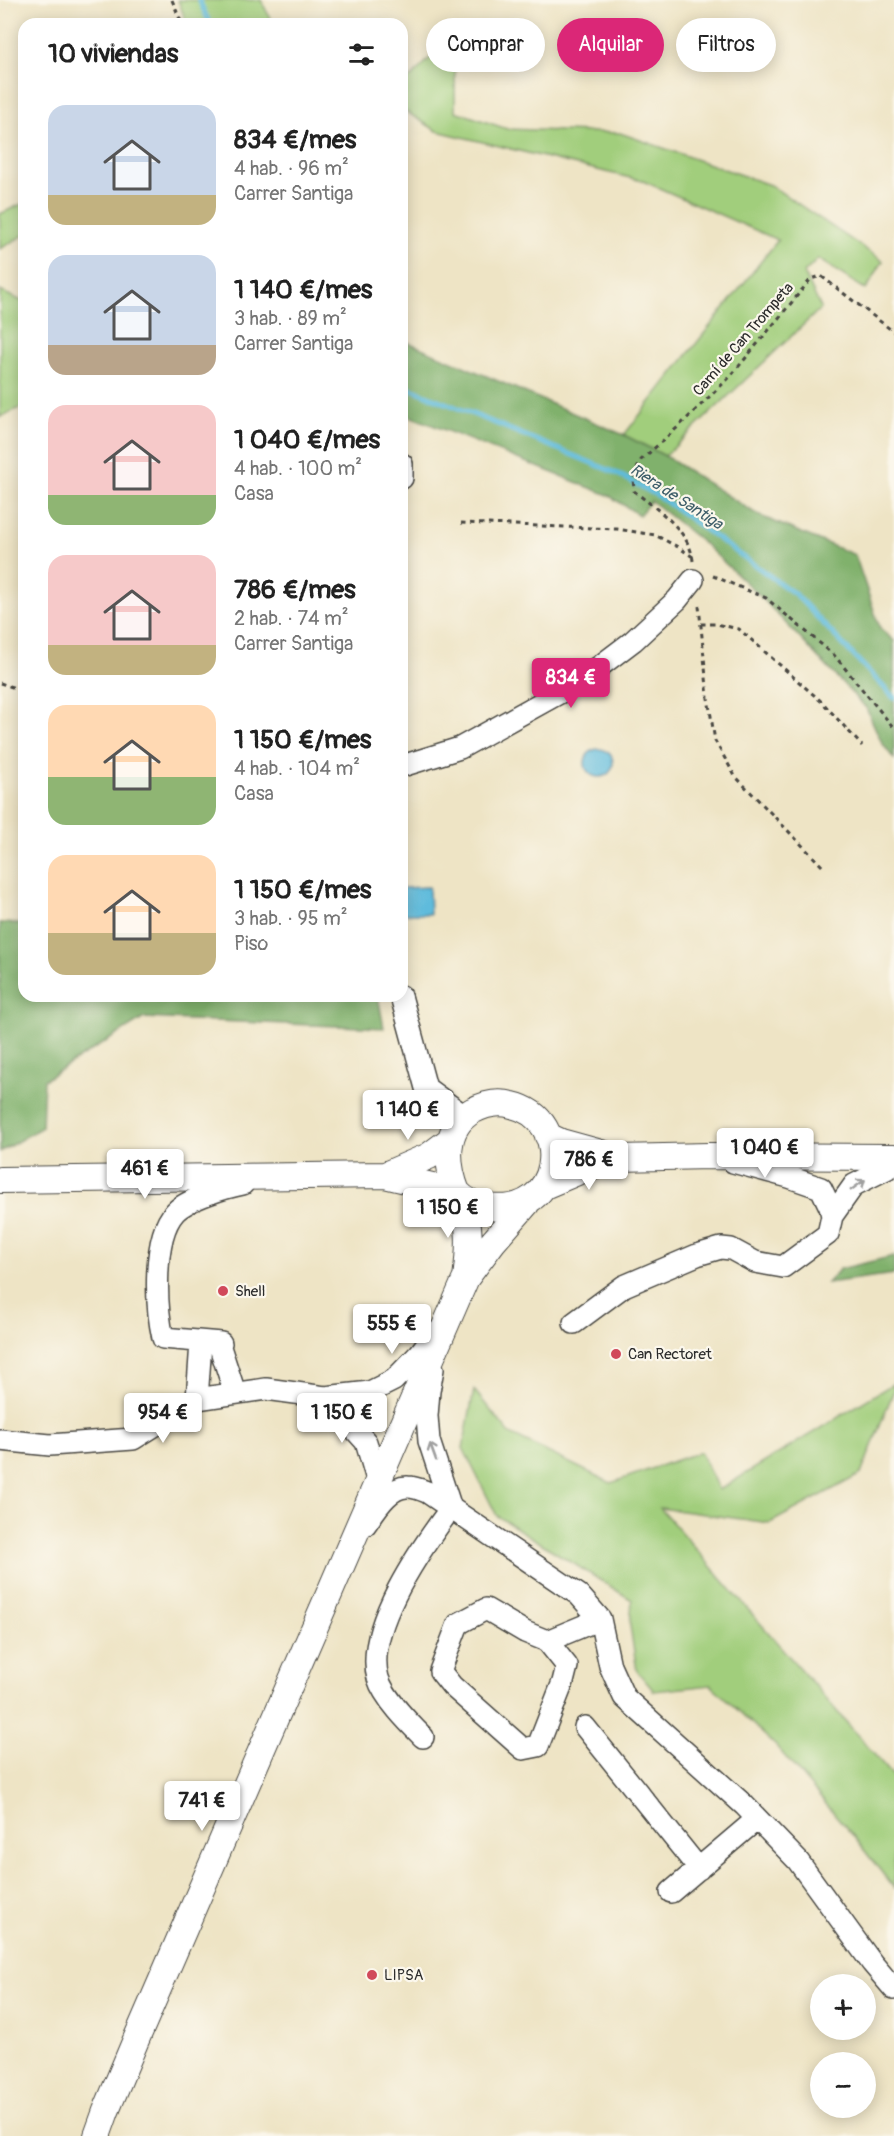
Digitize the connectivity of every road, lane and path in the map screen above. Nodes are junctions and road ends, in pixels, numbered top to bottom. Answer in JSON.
{"nodes":[{"id":1,"x":172,"y":0,"type":"edge"},
{"id":2,"x":180,"y":18,"type":"edge"},
{"id":3,"x":894,"y":332,"type":"edge"},
{"id":4,"x":461,"y":523,"type":"dead end"},
{"id":5,"x":693,"y":557,"type":"junction"},
{"id":6,"x":693,"y":580,"type":"junction"},
{"id":7,"x":698,"y":601,"type":"dead end"},
{"id":8,"x":701,"y":624,"type":"junction"},
{"id":9,"x":0,"y":683,"type":"edge"},
{"id":10,"x":18,"y":689,"type":"edge"},
{"id":11,"x":894,"y":728,"type":"edge"},
{"id":12,"x":862,"y":746,"type":"dead end"},
{"id":13,"x":408,"y":764,"type":"edge"},
{"id":14,"x":825,"y":869,"type":"dead end"},
{"id":15,"x":403,"y":1002,"type":"edge"},
{"id":16,"x":464,"y":1116,"type":"junction"},
{"id":17,"x":548,"y":1136,"type":"junction"},
{"id":18,"x":449,"y":1142,"type":"junction"},
{"id":19,"x":709,"y":1156,"type":"junction"},
{"id":20,"x":894,"y":1157,"type":"edge"},
{"id":21,"x":619,"y":1158,"type":"junction"},
{"id":22,"x":894,"y":1165,"type":"edge"},
{"id":23,"x":385,"y":1174,"type":"junction"},
{"id":24,"x":290,"y":1176,"type":"junction"},
{"id":25,"x":0,"y":1180,"type":"edge"},
{"id":26,"x":459,"y":1194,"type":"junction"},
{"id":27,"x":536,"y":1195,"type":"junction"},
{"id":28,"x":832,"y":1216,"type":"junction"},
{"id":29,"x":466,"y":1278,"type":"junction"},
{"id":30,"x":454,"y":1308,"type":"junction"},
{"id":31,"x":574,"y":1323,"type":"dead end"},
{"id":32,"x":440,"y":1338,"type":"junction"},
{"id":33,"x":214,"y":1343,"type":"junction"},
{"id":34,"x":236,"y":1394,"type":"junction"},
{"id":35,"x":326,"y":1396,"type":"junction"},
{"id":36,"x":197,"y":1399,"type":"junction"},
{"id":37,"x":0,"y":1440,"type":"edge"},
{"id":38,"x":378,"y":1483,"type":"junction"},
{"id":39,"x":451,"y":1508,"type":"junction"},
{"id":40,"x":351,"y":1544,"type":"junction"},
{"id":41,"x":600,"y":1619,"type":"junction"},
{"id":42,"x":547,"y":1641,"type":"junction"},
{"id":43,"x":585,"y":1727,"type":"dead end"},
{"id":44,"x":423,"y":1737,"type":"dead end"},
{"id":45,"x":757,"y":1819,"type":"junction"},
{"id":46,"x":699,"y":1869,"type":"junction"},
{"id":47,"x":671,"y":1892,"type":"dead end"},
{"id":48,"x":894,"y":1989,"type":"edge"},
{"id":49,"x":98,"y":2136,"type":"edge"}],
"edges":[{"from":1,"to":2,"type":"path"},
{"from":3,"to":5,"type":"path","name":"Camí de Can Trompeta"},
{"from":4,"to":5,"type":"path"},
{"from":5,"to":6,"type":"path"},
{"from":6,"to":11,"type":"path"},
{"from":6,"to":13,"type":"street"},
{"from":7,"to":8,"type":"path"},
{"from":8,"to":12,"type":"path"},
{"from":8,"to":14,"type":"path"},
{"from":9,"to":10,"type":"path"},
{"from":15,"to":16,"type":"street"},
{"from":16,"to":17,"type":"main road"},
{"from":16,"to":18,"type":"main road"},
{"from":17,"to":21,"type":"main road"},
{"from":17,"to":27,"type":"main road"},
{"from":18,"to":23,"type":"main road"},
{"from":18,"to":26,"type":"main road"},
{"from":19,"to":20,"type":"main road"},
{"from":19,"to":21,"type":"main road"},
{"from":19,"to":28,"type":"street"},
{"from":21,"to":27,"type":"main road"},
{"from":28,"to":22,"type":"street","one_way":true},
{"from":23,"to":24,"type":"main road"},
{"from":23,"to":26,"type":"main road"},
{"from":24,"to":25,"type":"main road"},
{"from":24,"to":33,"type":"street"},
{"from":26,"to":27,"type":"main road"},
{"from":26,"to":29,"type":"main road"},
{"from":27,"to":29,"type":"main road"},
{"from":28,"to":31,"type":"street"},
{"from":29,"to":30,"type":"main road"},
{"from":30,"to":32,"type":"main road"},
{"from":30,"to":35,"type":"street"},
{"from":32,"to":38,"type":"main road"},
{"from":39,"to":32,"type":"street","one_way":true},
{"from":33,"to":34,"type":"street"},
{"from":33,"to":36,"type":"street"},
{"from":34,"to":35,"type":"street"},
{"from":34,"to":36,"type":"street"},
{"from":35,"to":38,"type":"street"},
{"from":36,"to":37,"type":"street"},
{"from":38,"to":40,"type":"main road"},
{"from":39,"to":40,"type":"street"},
{"from":39,"to":41,"type":"street"},
{"from":39,"to":44,"type":"street"},
{"from":40,"to":49,"type":"main road"},
{"from":41,"to":42,"type":"street"},
{"from":41,"to":45,"type":"street"},
{"from":42,"to":42,"type":"street"},
{"from":43,"to":46,"type":"street"},
{"from":45,"to":46,"type":"street"},
{"from":45,"to":48,"type":"street"},
{"from":46,"to":47,"type":"street"}]}
